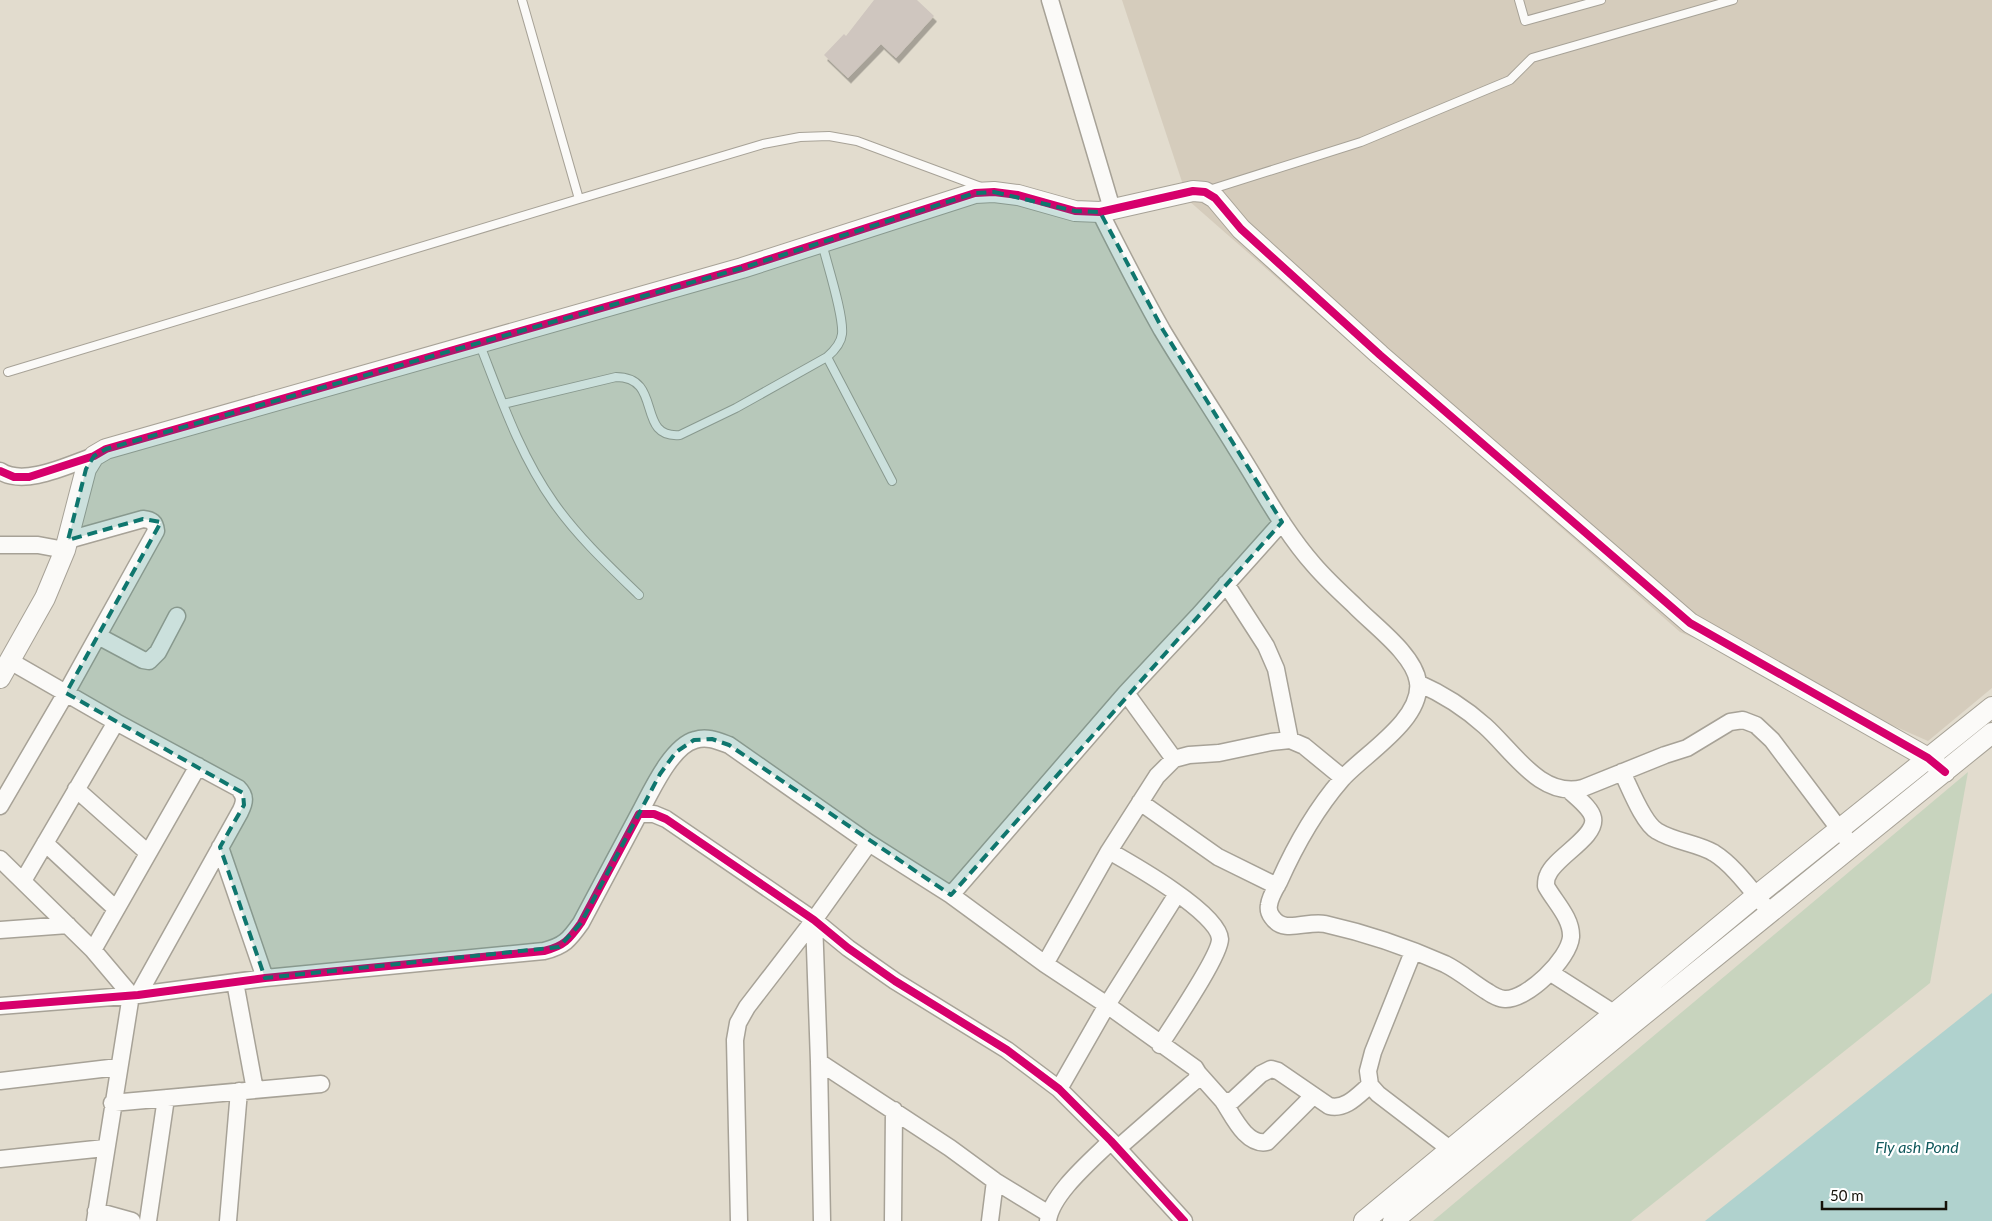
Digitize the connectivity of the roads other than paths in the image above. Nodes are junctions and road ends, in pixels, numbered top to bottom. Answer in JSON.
{"nodes":[{"id":1,"x":522,"y":0,"type":"edge"},
{"id":2,"x":1050,"y":0,"type":"edge"},
{"id":3,"x":1519,"y":0,"type":"edge"},
{"id":4,"x":1601,"y":0,"type":"edge"},
{"id":5,"x":1733,"y":0,"type":"edge"},
{"id":6,"x":994,"y":192,"type":"junction"},
{"id":7,"x":1204,"y":192,"type":"junction"},
{"id":8,"x":578,"y":199,"type":"junction"},
{"id":9,"x":1106,"y":210,"type":"junction"},
{"id":10,"x":822,"y":243,"type":"junction"},
{"id":11,"x":479,"y":343,"type":"junction"},
{"id":12,"x":828,"y":357,"type":"junction"},
{"id":13,"x":8,"y":372,"type":"dead end"},
{"id":14,"x":503,"y":404,"type":"junction"},
{"id":15,"x":94,"y":456,"type":"junction"},
{"id":16,"x":0,"y":471,"type":"edge"},
{"id":17,"x":892,"y":481,"type":"dead end"},
{"id":18,"x":1282,"y":522,"type":"junction"},
{"id":19,"x":0,"y":545,"type":"edge"},
{"id":20,"x":67,"y":545,"type":"junction"},
{"id":21,"x":1226,"y":584,"type":"junction"},
{"id":22,"x":639,"y":595,"type":"dead end"},
{"id":23,"x":177,"y":616,"type":"dead end"},
{"id":24,"x":98,"y":636,"type":"junction"},
{"id":25,"x":5,"y":669,"type":"edge"},
{"id":26,"x":1418,"y":683,"type":"junction"},
{"id":27,"x":66,"y":693,"type":"junction"},
{"id":28,"x":1126,"y":693,"type":"junction"},
{"id":29,"x":1992,"y":707,"type":"edge"},
{"id":30,"x":116,"y":722,"type":"junction"},
{"id":31,"x":1992,"y":733,"type":"edge"},
{"id":32,"x":1290,"y":740,"type":"junction"},
{"id":33,"x":1174,"y":758,"type":"junction"},
{"id":34,"x":1928,"y":758,"type":"junction"},
{"id":35,"x":198,"y":766,"type":"junction"},
{"id":36,"x":1622,"y":772,"type":"junction"},
{"id":37,"x":1945,"y":772,"type":"junction"},
{"id":38,"x":1343,"y":778,"type":"junction"},
{"id":39,"x":76,"y":789,"type":"junction"},
{"id":40,"x":1570,"y":791,"type":"junction"},
{"id":41,"x":1140,"y":802,"type":"junction"},
{"id":42,"x":0,"y":806,"type":"edge"},
{"id":43,"x":638,"y":814,"type":"junction"},
{"id":44,"x":1839,"y":830,"type":"junction"},
{"id":45,"x":45,"y":843,"type":"junction"},
{"id":46,"x":870,"y":843,"type":"junction"},
{"id":47,"x":1852,"y":846,"type":"junction"},
{"id":48,"x":220,"y":847,"type":"junction"},
{"id":49,"x":1109,"y":851,"type":"junction"},
{"id":50,"x":148,"y":853,"type":"junction"},
{"id":51,"x":0,"y":859,"type":"edge"},
{"id":52,"x":23,"y":881,"type":"junction"},
{"id":53,"x":1277,"y":886,"type":"junction"},
{"id":54,"x":1177,"y":894,"type":"junction"},
{"id":55,"x":951,"y":895,"type":"junction"},
{"id":56,"x":1756,"y":896,"type":"junction"},
{"id":57,"x":116,"y":909,"type":"junction"},
{"id":58,"x":1770,"y":912,"type":"junction"},
{"id":59,"x":814,"y":920,"type":"junction"},
{"id":60,"x":68,"y":925,"type":"junction"},
{"id":61,"x":0,"y":930,"type":"edge"},
{"id":62,"x":93,"y":950,"type":"junction"},
{"id":63,"x":1413,"y":952,"type":"junction"},
{"id":64,"x":1045,"y":964,"type":"junction"},
{"id":65,"x":1551,"y":973,"type":"junction"},
{"id":66,"x":265,"y":978,"type":"junction"},
{"id":67,"x":235,"y":982,"type":"junction"},
{"id":68,"x":134,"y":995,"type":"junction"},
{"id":69,"x":0,"y":1006,"type":"edge"},
{"id":70,"x":1107,"y":1006,"type":"junction"},
{"id":71,"x":1623,"y":1019,"type":"junction"},
{"id":72,"x":1160,"y":1045,"type":"junction"},
{"id":73,"x":819,"y":1062,"type":"junction"},
{"id":74,"x":118,"y":1067,"type":"junction"},
{"id":75,"x":1198,"y":1073,"type":"junction"},
{"id":76,"x":0,"y":1081,"type":"edge"},
{"id":77,"x":321,"y":1084,"type":"dead end"},
{"id":78,"x":1370,"y":1085,"type":"junction"},
{"id":79,"x":1059,"y":1089,"type":"junction"},
{"id":80,"x":247,"y":1091,"type":"junction"},
{"id":81,"x":1312,"y":1096,"type":"junction"},
{"id":82,"x":166,"y":1098,"type":"junction"},
{"id":83,"x":1222,"y":1101,"type":"junction"},
{"id":84,"x":119,"y":1103,"type":"junction"},
{"id":85,"x":894,"y":1110,"type":"junction"},
{"id":86,"x":1114,"y":1144,"type":"junction"},
{"id":87,"x":105,"y":1148,"type":"junction"},
{"id":88,"x":1458,"y":1156,"type":"junction"},
{"id":89,"x":0,"y":1159,"type":"edge"},
{"id":90,"x":995,"y":1181,"type":"junction"},
{"id":91,"x":101,"y":1215,"type":"edge"},
{"id":92,"x":1049,"y":1218,"type":"edge"},
{"id":93,"x":132,"y":1221,"type":"edge"},
{"id":94,"x":148,"y":1221,"type":"edge"},
{"id":95,"x":228,"y":1221,"type":"edge"},
{"id":96,"x":739,"y":1221,"type":"edge"},
{"id":97,"x":822,"y":1221,"type":"edge"},
{"id":98,"x":893,"y":1221,"type":"edge"},
{"id":99,"x":990,"y":1221,"type":"edge"},
{"id":100,"x":1184,"y":1221,"type":"edge"},
{"id":101,"x":1364,"y":1221,"type":"edge"},
{"id":102,"x":1393,"y":1221,"type":"edge"}],
"edges":[{"from":1,"to":8,"type":"lane"},
{"from":2,"to":9,"type":"street"},
{"from":3,"to":4,"type":"lane"},
{"from":5,"to":7,"type":"lane"},
{"from":6,"to":8,"type":"lane"},
{"from":6,"to":9,"type":"street"},
{"from":6,"to":10,"type":"street"},
{"from":7,"to":9,"type":"street"},
{"from":7,"to":34,"type":"street"},
{"from":8,"to":13,"type":"lane"},
{"from":9,"to":18,"type":"street"},
{"from":10,"to":11,"type":"street"},
{"from":10,"to":12,"type":"lane"},
{"from":11,"to":14,"type":"lane"},
{"from":11,"to":15,"type":"street"},
{"from":12,"to":14,"type":"lane"},
{"from":12,"to":17,"type":"lane"},
{"from":14,"to":22,"type":"lane"},
{"from":15,"to":16,"type":"street"},
{"from":15,"to":20,"type":"street"},
{"from":18,"to":21,"type":"street"},
{"from":18,"to":26,"type":"street"},
{"from":19,"to":20,"type":"street"},
{"from":20,"to":24,"type":"street"},
{"from":20,"to":25,"type":"street"},
{"from":21,"to":28,"type":"street"},
{"from":21,"to":32,"type":"street"},
{"from":23,"to":24,"type":"street"},
{"from":24,"to":27,"type":"street"},
{"from":25,"to":27,"type":"street"},
{"from":26,"to":38,"type":"street"},
{"from":26,"to":40,"type":"street"},
{"from":27,"to":30,"type":"street"},
{"from":27,"to":42,"type":"street"},
{"from":28,"to":33,"type":"street"},
{"from":28,"to":55,"type":"street"},
{"from":29,"to":34,"type":"street"},
{"from":30,"to":35,"type":"street"},
{"from":30,"to":39,"type":"street"},
{"from":31,"to":37,"type":"street"},
{"from":32,"to":33,"type":"street"},
{"from":32,"to":38,"type":"street"},
{"from":33,"to":41,"type":"street"},
{"from":34,"to":37,"type":"street"},
{"from":34,"to":44,"type":"street"},
{"from":35,"to":48,"type":"street"},
{"from":35,"to":50,"type":"street"},
{"from":36,"to":40,"type":"street"},
{"from":36,"to":44,"type":"street"},
{"from":36,"to":56,"type":"street"},
{"from":37,"to":47,"type":"street"},
{"from":38,"to":53,"type":"street"},
{"from":39,"to":45,"type":"street"},
{"from":39,"to":50,"type":"street"},
{"from":40,"to":65,"type":"street"},
{"from":41,"to":49,"type":"street"},
{"from":41,"to":53,"type":"street"},
{"from":43,"to":46,"type":"street"},
{"from":43,"to":59,"type":"street"},
{"from":43,"to":66,"type":"street"},
{"from":44,"to":47,"type":"street"},
{"from":44,"to":56,"type":"street"},
{"from":45,"to":52,"type":"street"},
{"from":45,"to":57,"type":"street"},
{"from":46,"to":55,"type":"street"},
{"from":46,"to":59,"type":"street"},
{"from":47,"to":58,"type":"street"},
{"from":48,"to":66,"type":"street"},
{"from":48,"to":68,"type":"street"},
{"from":49,"to":54,"type":"street"},
{"from":49,"to":64,"type":"street"},
{"from":50,"to":57,"type":"street"},
{"from":51,"to":52,"type":"street"},
{"from":52,"to":60,"type":"street"},
{"from":53,"to":63,"type":"street"},
{"from":54,"to":70,"type":"street"},
{"from":54,"to":72,"type":"street"},
{"from":55,"to":64,"type":"street"},
{"from":56,"to":58,"type":"street"},
{"from":56,"to":71,"type":"street"},
{"from":57,"to":62,"type":"street"},
{"from":58,"to":71,"type":"street"},
{"from":59,"to":73,"type":"street"},
{"from":59,"to":79,"type":"street"},
{"from":59,"to":96,"type":"street"},
{"from":60,"to":61,"type":"street"},
{"from":60,"to":62,"type":"street"},
{"from":62,"to":68,"type":"street"},
{"from":63,"to":65,"type":"street"},
{"from":63,"to":78,"type":"street"},
{"from":64,"to":70,"type":"street"},
{"from":65,"to":71,"type":"street"},
{"from":66,"to":67,"type":"street"},
{"from":67,"to":68,"type":"street"},
{"from":67,"to":80,"type":"street"},
{"from":68,"to":69,"type":"street"},
{"from":68,"to":74,"type":"street"},
{"from":70,"to":72,"type":"street"},
{"from":70,"to":79,"type":"street"},
{"from":71,"to":88,"type":"street"},
{"from":72,"to":75,"type":"street"},
{"from":73,"to":85,"type":"street"},
{"from":73,"to":97,"type":"street"},
{"from":74,"to":76,"type":"street"},
{"from":74,"to":84,"type":"street"},
{"from":75,"to":83,"type":"street"},
{"from":75,"to":86,"type":"street"},
{"from":77,"to":80,"type":"street"},
{"from":78,"to":81,"type":"street"},
{"from":78,"to":88,"type":"street"},
{"from":79,"to":86,"type":"street"},
{"from":80,"to":82,"type":"street"},
{"from":80,"to":95,"type":"street"},
{"from":81,"to":83,"type":"street"},
{"from":81,"to":83,"type":"street"},
{"from":82,"to":84,"type":"street"},
{"from":82,"to":94,"type":"street"},
{"from":84,"to":87,"type":"street"},
{"from":85,"to":90,"type":"street"},
{"from":85,"to":98,"type":"street"},
{"from":86,"to":92,"type":"street"},
{"from":86,"to":100,"type":"street"},
{"from":87,"to":89,"type":"street"},
{"from":87,"to":91,"type":"street"},
{"from":88,"to":101,"type":"street"},
{"from":88,"to":102,"type":"street"},
{"from":90,"to":92,"type":"street"},
{"from":90,"to":99,"type":"street"},
{"from":91,"to":93,"type":"street"}]}
